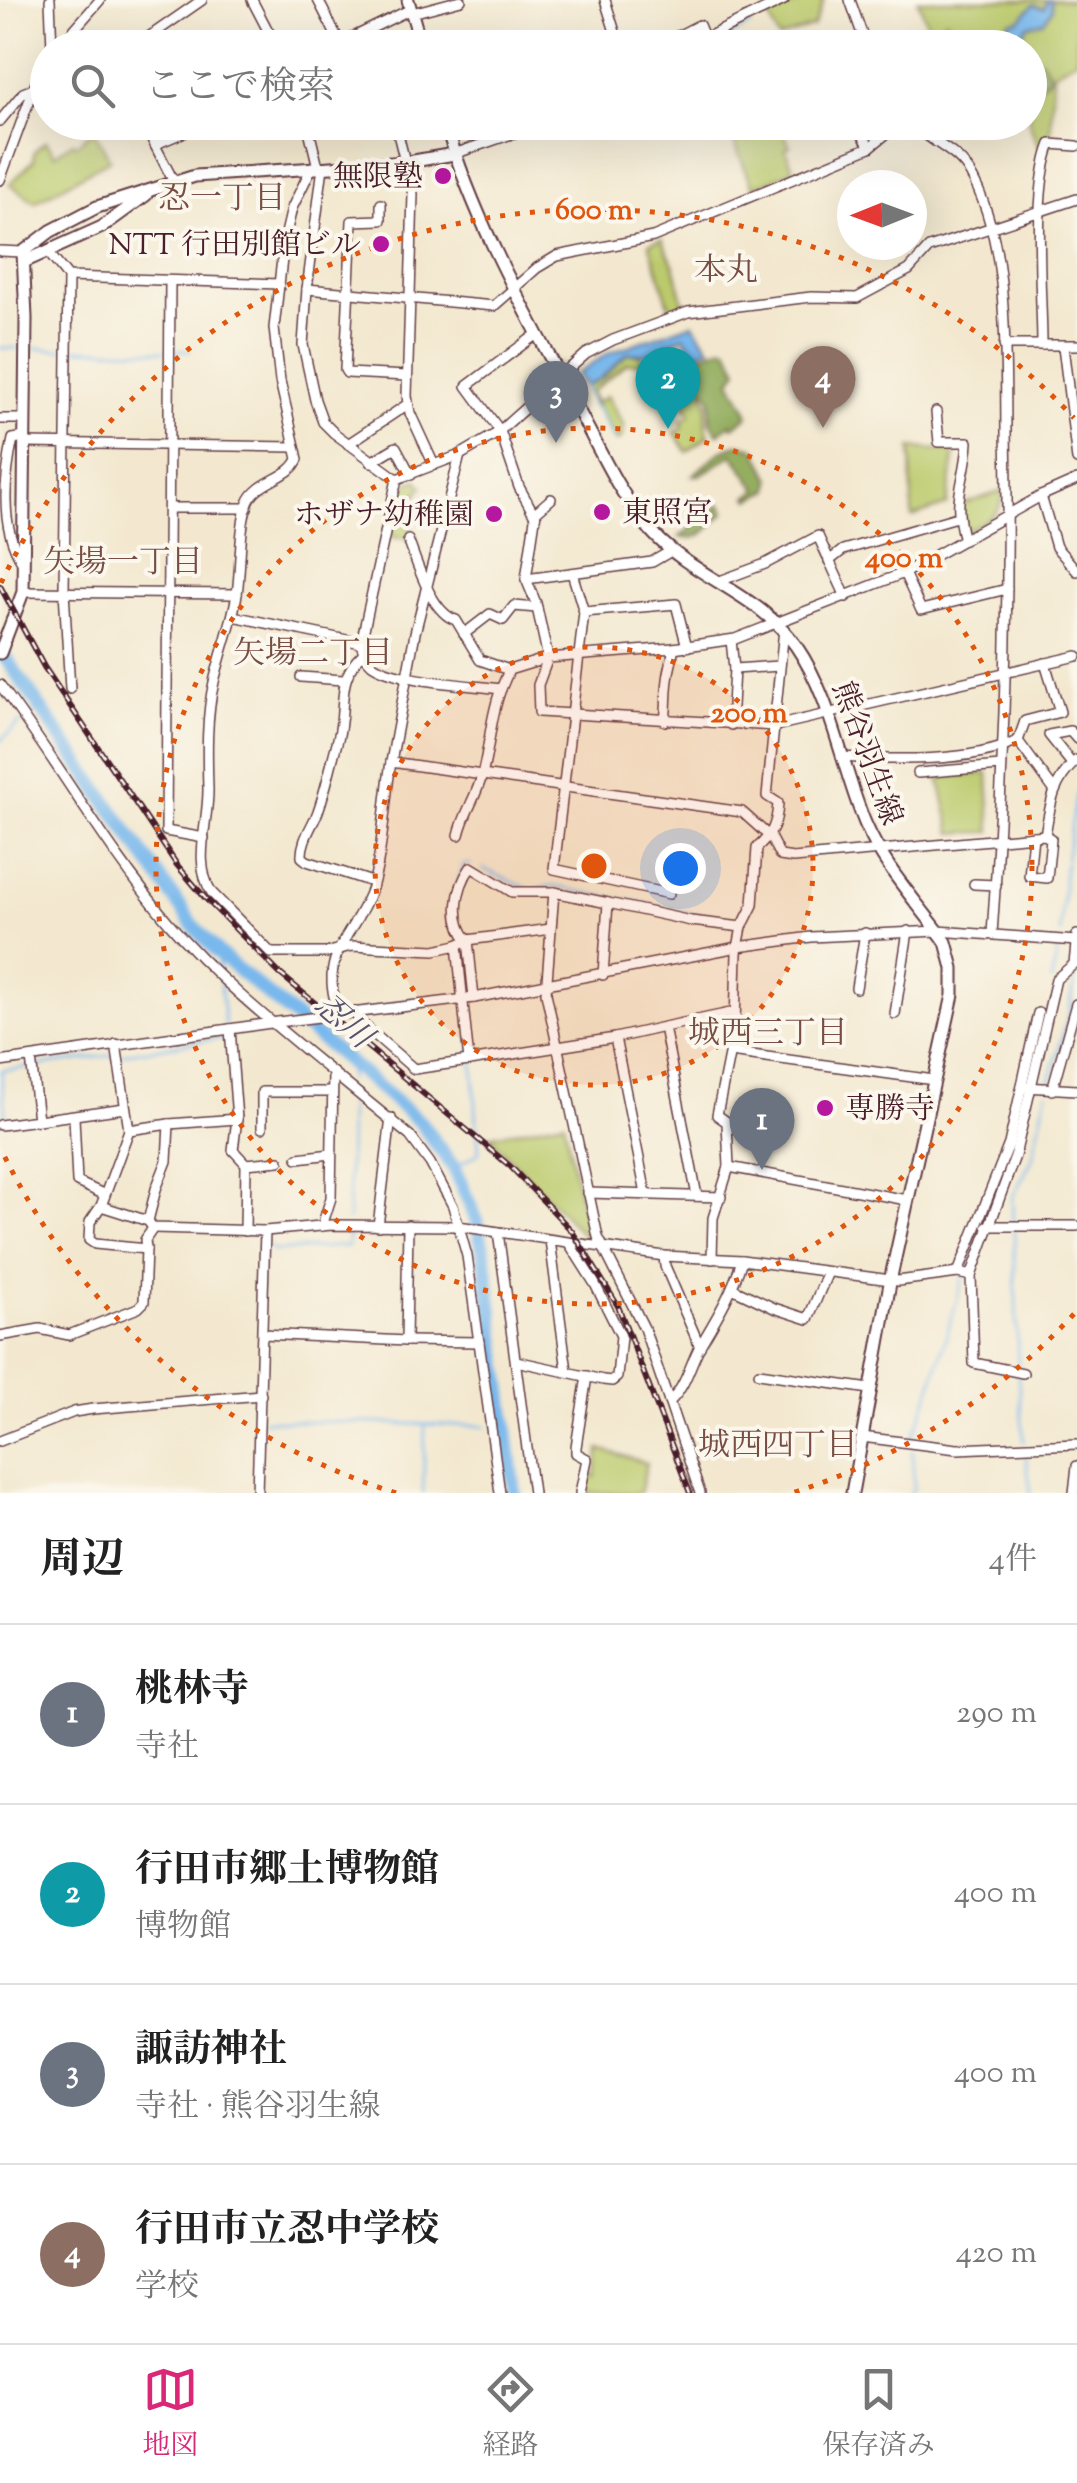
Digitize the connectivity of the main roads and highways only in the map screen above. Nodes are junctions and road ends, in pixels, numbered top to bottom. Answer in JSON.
{"nodes":[{"id":1,"x":450,"y":140,"type":"edge"},
{"id":2,"x":454,"y":154,"type":"junction"},
{"id":3,"x":154,"y":190,"type":"junction"},
{"id":4,"x":24,"y":256,"type":"junction"},
{"id":5,"x":0,"y":653,"type":"edge"},
{"id":6,"x":852,"y":1493,"type":"edge"}],
"edges":[{"from":1,"to":2,"type":"main road","name":"熊谷羽生線"},
{"from":2,"to":3,"type":"main road"},
{"from":2,"to":6,"type":"main road","name":"熊谷羽生線"},
{"from":3,"to":4,"type":"main road"},
{"from":3,"to":4,"type":"main road"},
{"from":4,"to":5,"type":"main road"}]}
